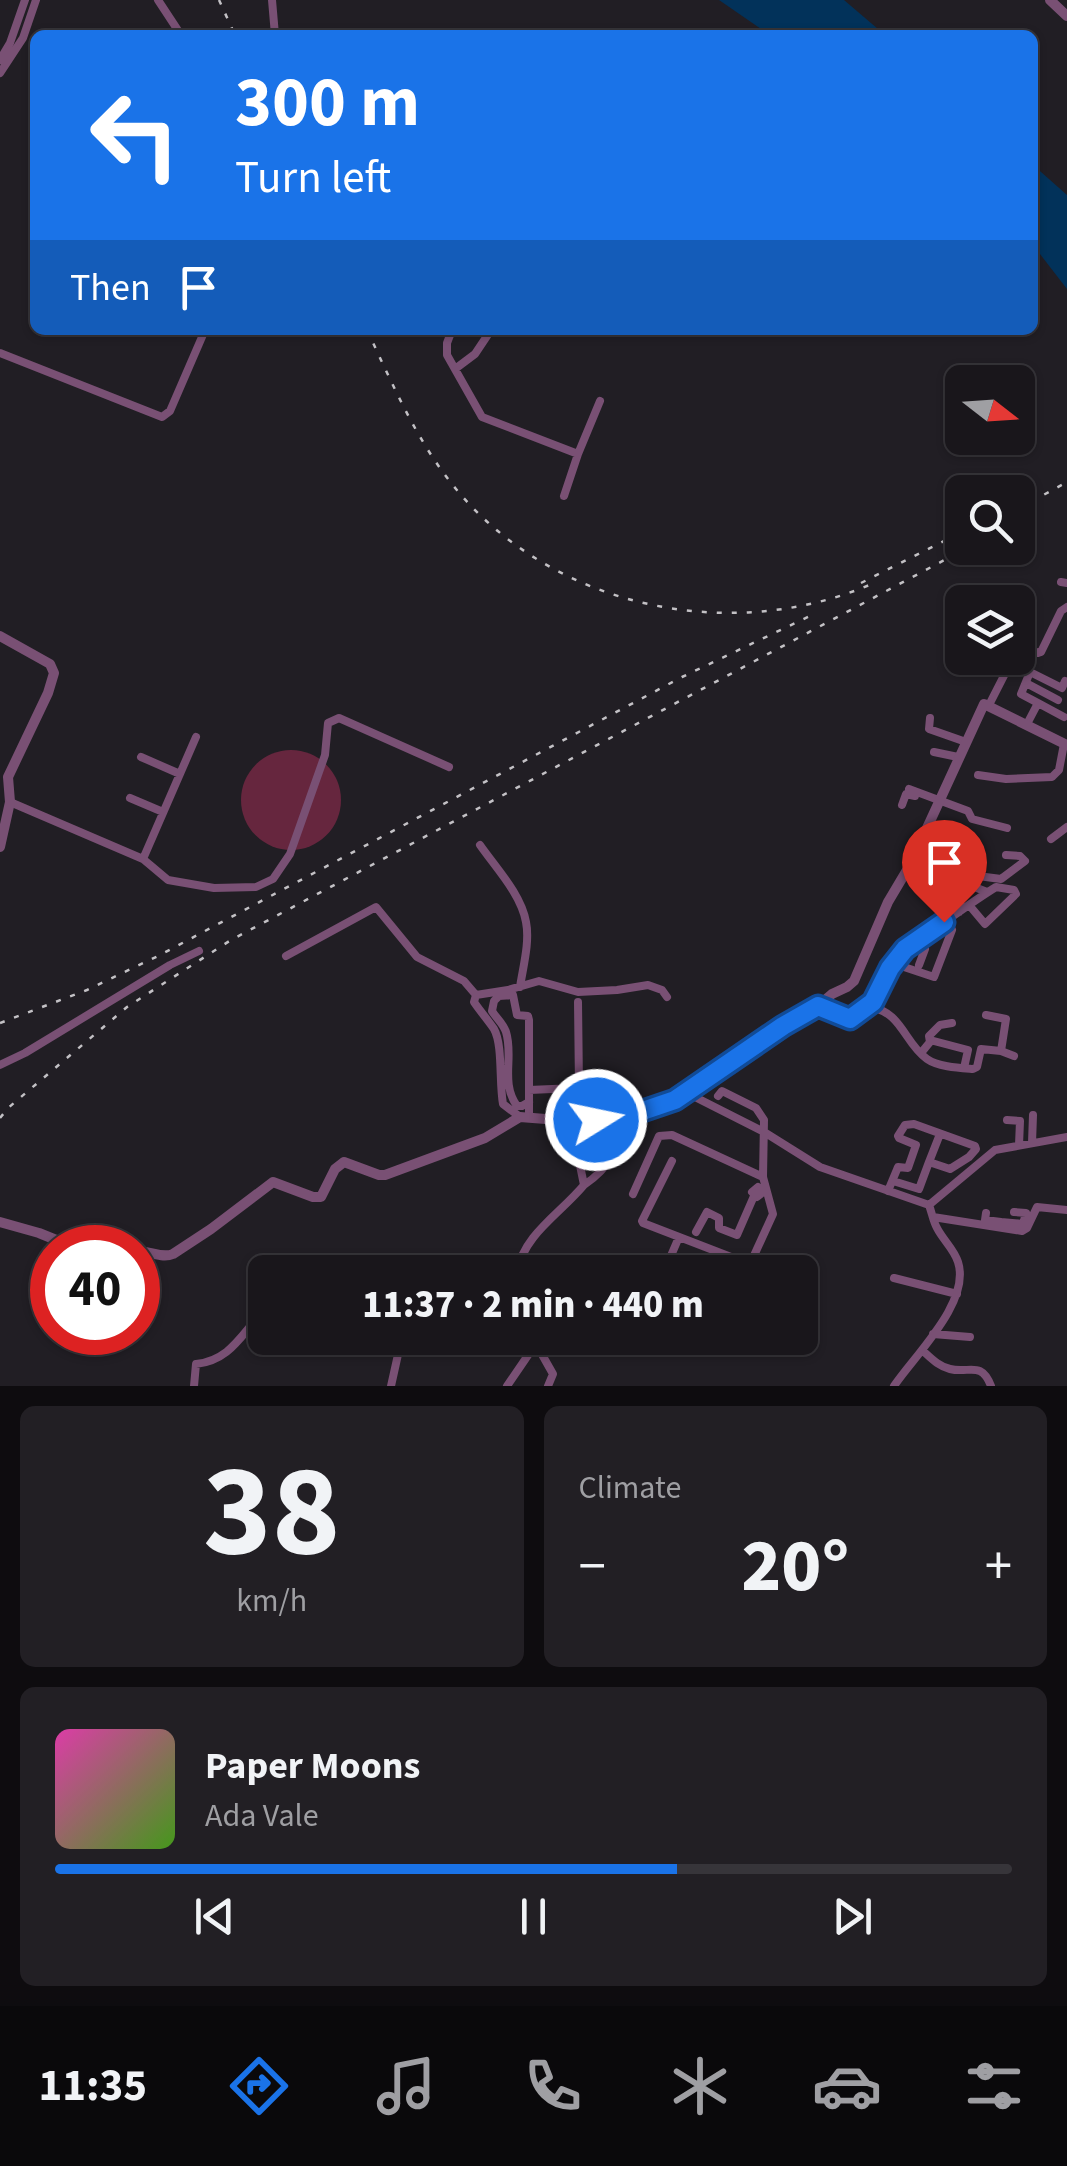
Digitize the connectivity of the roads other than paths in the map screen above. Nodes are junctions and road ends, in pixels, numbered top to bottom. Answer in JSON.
{"nodes":[{"id":1,"x":25,"y":0,"type":"edge"},
{"id":2,"x":36,"y":0,"type":"edge"},
{"id":3,"x":158,"y":0,"type":"edge"},
{"id":4,"x":272,"y":0,"type":"edge"},
{"id":5,"x":1050,"y":0,"type":"edge"},
{"id":6,"x":1067,"y":16,"type":"edge"},
{"id":7,"x":178,"y":30,"type":"edge"},
{"id":8,"x":275,"y":30,"type":"edge"},
{"id":9,"x":0,"y":60,"type":"edge"},
{"id":10,"x":0,"y":73,"type":"edge"},
{"id":11,"x":203,"y":335,"type":"edge"},
{"id":12,"x":450,"y":335,"type":"edge"},
{"id":13,"x":488,"y":335,"type":"edge"},
{"id":14,"x":0,"y":353,"type":"edge"},
{"id":15,"x":455,"y":369,"type":"junction"},
{"id":16,"x":600,"y":401,"type":"dead end"},
{"id":17,"x":578,"y":454,"type":"junction"},
{"id":18,"x":564,"y":496,"type":"dead end"},
{"id":19,"x":1067,"y":607,"type":"edge"},
{"id":20,"x":0,"y":636,"type":"edge"},
{"id":21,"x":1035,"y":651,"type":"edge"},
{"id":22,"x":1004,"y":675,"type":"edge"},
{"id":23,"x":1026,"y":683,"type":"junction"},
{"id":24,"x":1064,"y":685,"type":"edge"},
{"id":25,"x":1058,"y":700,"type":"junction"},
{"id":26,"x":1038,"y":703,"type":"junction"},
{"id":27,"x":989,"y":705,"type":"junction"},
{"id":28,"x":1053,"y":711,"type":"junction"},
{"id":29,"x":1064,"y":716,"type":"dead end"},
{"id":30,"x":930,"y":718,"type":"dead end"},
{"id":31,"x":1028,"y":724,"type":"junction"},
{"id":32,"x":196,"y":737,"type":"dead end"},
{"id":33,"x":966,"y":742,"type":"junction"},
{"id":34,"x":1066,"y":744,"type":"edge"},
{"id":35,"x":934,"y":752,"type":"dead end"},
{"id":36,"x":140,"y":757,"type":"dead end"},
{"id":37,"x":958,"y":758,"type":"junction"},
{"id":38,"x":448,"y":768,"type":"dead end"},
{"id":39,"x":180,"y":774,"type":"junction"},
{"id":40,"x":978,"y":775,"type":"dead end"},
{"id":41,"x":130,"y":798,"type":"dead end"},
{"id":42,"x":938,"y":800,"type":"junction"},
{"id":43,"x":10,"y":802,"type":"junction"},
{"id":44,"x":902,"y":804,"type":"dead end"},
{"id":45,"x":163,"y":812,"type":"junction"},
{"id":46,"x":1067,"y":827,"type":"edge"},
{"id":47,"x":1007,"y":828,"type":"dead end"},
{"id":48,"x":1051,"y":839,"type":"dead end"},
{"id":49,"x":480,"y":845,"type":"dead end"},
{"id":50,"x":0,"y":846,"type":"edge"},
{"id":51,"x":1006,"y":854,"type":"dead end"},
{"id":52,"x":142,"y":859,"type":"junction"},
{"id":53,"x":1026,"y":861,"type":"junction"},
{"id":54,"x":910,"y":864,"type":"junction"},
{"id":55,"x":1031,"y":875,"type":"dead end"},
{"id":56,"x":1000,"y":879,"type":"junction"},
{"id":57,"x":1014,"y":886,"type":"dead end"},
{"id":58,"x":988,"y":892,"type":"junction"},
{"id":59,"x":969,"y":905,"type":"junction"},
{"id":60,"x":959,"y":912,"type":"junction"},
{"id":61,"x":945,"y":921,"type":"junction"},
{"id":62,"x":952,"y":930,"type":"junction"},
{"id":63,"x":961,"y":939,"type":"dead end"},
{"id":64,"x":913,"y":943,"type":"junction"},
{"id":65,"x":199,"y":951,"type":"dead end"},
{"id":66,"x":286,"y":956,"type":"dead end"},
{"id":67,"x":894,"y":964,"type":"junction"},
{"id":68,"x":920,"y":965,"type":"dead end"},
{"id":69,"x":520,"y":987,"type":"junction"},
{"id":70,"x":476,"y":995,"type":"junction"},
{"id":71,"x":667,"y":997,"type":"dead end"},
{"id":72,"x":578,"y":1002,"type":"dead end"},
{"id":73,"x":818,"y":1006,"type":"junction"},
{"id":74,"x":869,"y":1007,"type":"junction"},
{"id":75,"x":986,"y":1015,"type":"dead end"},
{"id":76,"x":952,"y":1023,"type":"dead end"},
{"id":77,"x":930,"y":1040,"type":"junction"},
{"id":78,"x":1001,"y":1051,"type":"junction"},
{"id":79,"x":921,"y":1053,"type":"junction"},
{"id":80,"x":1014,"y":1056,"type":"dead end"},
{"id":81,"x":0,"y":1064,"type":"edge"},
{"id":82,"x":964,"y":1068,"type":"junction"},
{"id":83,"x":529,"y":1090,"type":"junction"},
{"id":84,"x":686,"y":1093,"type":"junction"},
{"id":85,"x":718,"y":1096,"type":"dead end"},
{"id":86,"x":528,"y":1102,"type":"junction"},
{"id":87,"x":525,"y":1116,"type":"junction"},
{"id":88,"x":1033,"y":1116,"type":"dead end"},
{"id":89,"x":622,"y":1118,"type":"junction"},
{"id":90,"x":1007,"y":1120,"type":"dead end"},
{"id":91,"x":584,"y":1122,"type":"junction"},
{"id":92,"x":764,"y":1132,"type":"junction"},
{"id":93,"x":940,"y":1134,"type":"junction"},
{"id":94,"x":1067,"y":1138,"type":"edge"},
{"id":95,"x":1032,"y":1140,"type":"junction"},
{"id":96,"x":1019,"y":1141,"type":"junction"},
{"id":97,"x":672,"y":1161,"type":"dead end"},
{"id":98,"x":929,"y":1162,"type":"junction"},
{"id":99,"x":892,"y":1181,"type":"junction"},
{"id":100,"x":584,"y":1185,"type":"junction"},
{"id":101,"x":760,"y":1186,"type":"junction"},
{"id":102,"x":919,"y":1189,"type":"junction"},
{"id":103,"x":888,"y":1191,"type":"junction"},
{"id":104,"x":633,"y":1194,"type":"dead end"},
{"id":105,"x":914,"y":1200,"type":"junction"},
{"id":106,"x":929,"y":1205,"type":"junction"},
{"id":107,"x":1067,"y":1210,"type":"edge"},
{"id":108,"x":986,"y":1214,"type":"dead end"},
{"id":109,"x":933,"y":1217,"type":"junction"},
{"id":110,"x":0,"y":1222,"type":"edge"},
{"id":111,"x":1009,"y":1223,"type":"junction"},
{"id":112,"x":30,"y":1230,"type":"edge"},
{"id":113,"x":696,"y":1232,"type":"dead end"},
{"id":114,"x":680,"y":1237,"type":"junction"},
{"id":115,"x":160,"y":1254,"type":"edge"},
{"id":116,"x":522,"y":1255,"type":"edge"},
{"id":117,"x":672,"y":1255,"type":"edge"},
{"id":118,"x":894,"y":1278,"type":"dead end"},
{"id":119,"x":957,"y":1294,"type":"junction"},
{"id":120,"x":248,"y":1330,"type":"edge"},
{"id":121,"x":933,"y":1334,"type":"junction"},
{"id":122,"x":970,"y":1338,"type":"dead end"},
{"id":123,"x":922,"y":1350,"type":"junction"},
{"id":124,"x":398,"y":1355,"type":"edge"},
{"id":125,"x":524,"y":1355,"type":"edge"},
{"id":126,"x":541,"y":1355,"type":"edge"},
{"id":127,"x":194,"y":1386,"type":"edge"},
{"id":128,"x":391,"y":1386,"type":"edge"},
{"id":129,"x":507,"y":1386,"type":"edge"},
{"id":130,"x":548,"y":1386,"type":"edge"},
{"id":131,"x":894,"y":1386,"type":"edge"},
{"id":132,"x":991,"y":1386,"type":"edge"}],
"edges":[{"from":1,"to":9,"type":"street"},
{"from":2,"to":10,"type":"street"},
{"from":3,"to":7,"type":"street"},
{"from":4,"to":8,"type":"street"},
{"from":5,"to":6,"type":"street"},
{"from":11,"to":14,"type":"street"},
{"from":12,"to":15,"type":"street"},
{"from":13,"to":15,"type":"street"},
{"from":15,"to":17,"type":"street"},
{"from":16,"to":17,"type":"street"},
{"from":17,"to":18,"type":"street"},
{"from":19,"to":21,"type":"street"},
{"from":20,"to":43,"type":"street"},
{"from":22,"to":27,"type":"street"},
{"from":23,"to":24,"type":"street"},
{"from":23,"to":25,"type":"street"},
{"from":23,"to":26,"type":"street"},
{"from":24,"to":25,"type":"street"},
{"from":25,"to":28,"type":"street"},
{"from":26,"to":28,"type":"street"},
{"from":26,"to":31,"type":"street"},
{"from":27,"to":31,"type":"street"},
{"from":27,"to":33,"type":"street"},
{"from":28,"to":29,"type":"street"},
{"from":30,"to":33,"type":"street"},
{"from":31,"to":34,"type":"street"},
{"from":32,"to":39,"type":"street"},
{"from":33,"to":37,"type":"street"},
{"from":34,"to":40,"type":"street"},
{"from":35,"to":37,"type":"street"},
{"from":36,"to":39,"type":"street"},
{"from":37,"to":42,"type":"street"},
{"from":38,"to":52,"type":"street"},
{"from":39,"to":45,"type":"street"},
{"from":41,"to":45,"type":"street"},
{"from":42,"to":44,"type":"street"},
{"from":42,"to":47,"type":"street"},
{"from":42,"to":54,"type":"street"},
{"from":43,"to":50,"type":"street"},
{"from":43,"to":52,"type":"street"},
{"from":45,"to":52,"type":"street"},
{"from":46,"to":48,"type":"street"},
{"from":49,"to":69,"type":"street"},
{"from":51,"to":53,"type":"street"},
{"from":53,"to":55,"type":"street"},
{"from":53,"to":56,"type":"street"},
{"from":54,"to":56,"type":"street"},
{"from":54,"to":73,"type":"street"},
{"from":56,"to":57,"type":"street"},
{"from":58,"to":59,"type":"street"},
{"from":58,"to":59,"type":"street"},
{"from":58,"to":60,"type":"street"},
{"from":59,"to":60,"type":"street"},
{"from":60,"to":61,"type":"street"},
{"from":61,"to":62,"type":"street"},
{"from":61,"to":64,"type":"street"},
{"from":62,"to":63,"type":"street"},
{"from":62,"to":67,"type":"street"},
{"from":64,"to":67,"type":"street"},
{"from":64,"to":68,"type":"street"},
{"from":65,"to":81,"type":"street"},
{"from":66,"to":70,"type":"street"},
{"from":67,"to":74,"type":"street"},
{"from":69,"to":70,"type":"street"},
{"from":69,"to":71,"type":"street"},
{"from":70,"to":87,"type":"street"},
{"from":72,"to":83,"type":"street"},
{"from":73,"to":74,"type":"street"},
{"from":73,"to":84,"type":"street"},
{"from":74,"to":79,"type":"street"},
{"from":75,"to":78,"type":"street"},
{"from":76,"to":77,"type":"street"},
{"from":77,"to":79,"type":"street"},
{"from":77,"to":82,"type":"street"},
{"from":78,"to":80,"type":"street"},
{"from":78,"to":82,"type":"street"},
{"from":79,"to":82,"type":"street"},
{"from":83,"to":86,"type":"street"},
{"from":83,"to":86,"type":"street"},
{"from":84,"to":89,"type":"street"},
{"from":84,"to":92,"type":"street"},
{"from":85,"to":92,"type":"street"},
{"from":86,"to":87,"type":"street"},
{"from":87,"to":91,"type":"street"},
{"from":87,"to":115,"type":"street"},
{"from":88,"to":95,"type":"street"},
{"from":89,"to":91,"type":"street"},
{"from":89,"to":100,"type":"street"},
{"from":90,"to":96,"type":"street"},
{"from":91,"to":100,"type":"street"},
{"from":92,"to":101,"type":"street"},
{"from":92,"to":103,"type":"street"},
{"from":93,"to":98,"type":"street"},
{"from":93,"to":98,"type":"street"},
{"from":93,"to":99,"type":"street"},
{"from":94,"to":95,"type":"street"},
{"from":95,"to":96,"type":"street"},
{"from":96,"to":106,"type":"street"},
{"from":97,"to":114,"type":"street"},
{"from":98,"to":102,"type":"street"},
{"from":99,"to":102,"type":"street"},
{"from":99,"to":103,"type":"street"},
{"from":100,"to":116,"type":"street"},
{"from":101,"to":104,"type":"street"},
{"from":101,"to":113,"type":"street"},
{"from":101,"to":114,"type":"street"},
{"from":102,"to":105,"type":"street"},
{"from":103,"to":105,"type":"street"},
{"from":105,"to":106,"type":"street"},
{"from":106,"to":109,"type":"street"},
{"from":107,"to":111,"type":"street"},
{"from":108,"to":111,"type":"street"},
{"from":109,"to":111,"type":"street"},
{"from":109,"to":119,"type":"street"},
{"from":110,"to":112,"type":"street"},
{"from":114,"to":117,"type":"street"},
{"from":118,"to":119,"type":"street"},
{"from":119,"to":121,"type":"street"},
{"from":120,"to":127,"type":"street"},
{"from":121,"to":122,"type":"street"},
{"from":121,"to":123,"type":"street"},
{"from":123,"to":131,"type":"street"},
{"from":123,"to":132,"type":"street"},
{"from":124,"to":128,"type":"street"},
{"from":125,"to":129,"type":"street"},
{"from":126,"to":130,"type":"street"}]}
